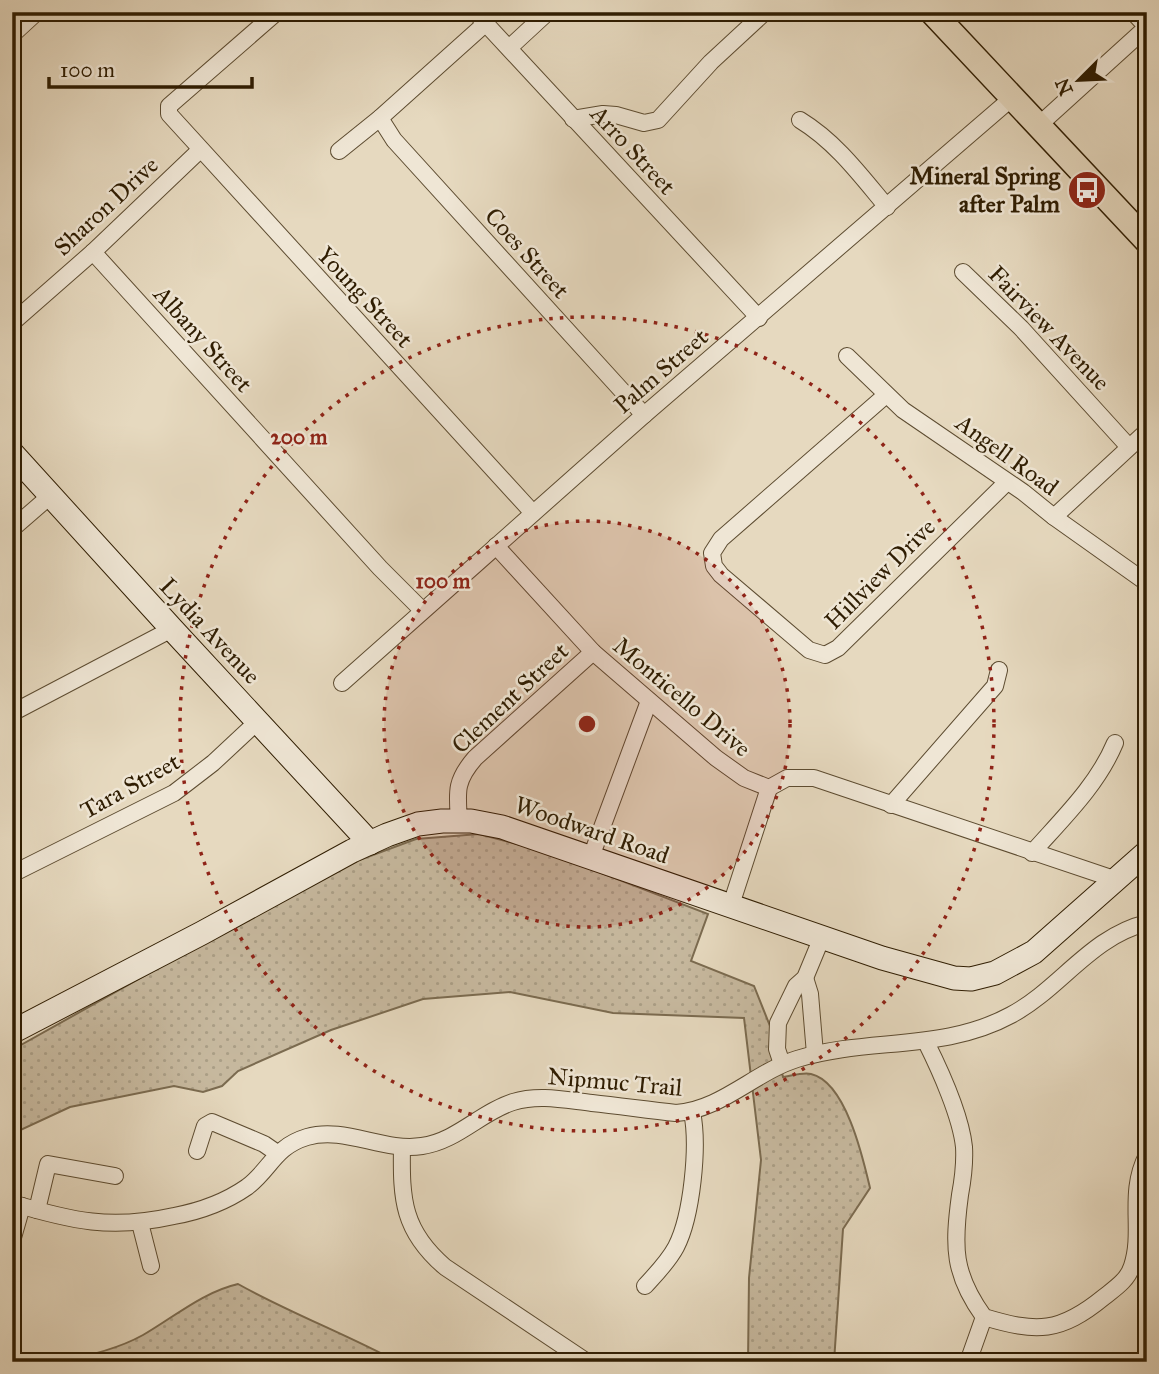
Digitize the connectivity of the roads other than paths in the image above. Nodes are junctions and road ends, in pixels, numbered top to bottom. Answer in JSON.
{"nodes":[{"id":1,"x":37,"y":12,"type":"edge"},
{"id":2,"x":277,"y":12,"type":"edge"},
{"id":3,"x":548,"y":12,"type":"edge"},
{"id":4,"x":765,"y":12,"type":"edge"},
{"id":5,"x":932,"y":12,"type":"edge"},
{"id":6,"x":1133,"y":12,"type":"edge"},
{"id":7,"x":480,"y":18,"type":"edge"},
{"id":8,"x":1147,"y":27,"type":"edge"},
{"id":9,"x":12,"y":35,"type":"edge"},
{"id":10,"x":509,"y":48,"type":"junction"},
{"id":11,"x":1012,"y":98,"type":"junction"},
{"id":12,"x":380,"y":118,"type":"junction"},
{"id":13,"x":573,"y":119,"type":"junction"},
{"id":14,"x":800,"y":120,"type":"dead end"},
{"id":15,"x":1039,"y":125,"type":"junction"},
{"id":16,"x":200,"y":150,"type":"junction"},
{"id":17,"x":339,"y":151,"type":"dead end"},
{"id":18,"x":887,"y":207,"type":"junction"},
{"id":19,"x":1147,"y":241,"type":"edge"},
{"id":20,"x":93,"y":252,"type":"junction"},
{"id":21,"x":963,"y":272,"type":"dead end"},
{"id":22,"x":759,"y":318,"type":"junction"},
{"id":23,"x":12,"y":323,"type":"edge"},
{"id":24,"x":847,"y":356,"type":"dead end"},
{"id":25,"x":886,"y":394,"type":"junction"},
{"id":26,"x":644,"y":415,"type":"junction"},
{"id":27,"x":1147,"y":431,"type":"edge"},
{"id":28,"x":1129,"y":447,"type":"junction"},
{"id":29,"x":12,"y":453,"type":"edge"},
{"id":30,"x":1007,"y":482,"type":"junction"},
{"id":31,"x":50,"y":496,"type":"junction"},
{"id":32,"x":533,"y":513,"type":"junction"},
{"id":33,"x":1054,"y":517,"type":"junction"},
{"id":34,"x":12,"y":529,"type":"edge"},
{"id":35,"x":496,"y":546,"type":"junction"},
{"id":36,"x":1147,"y":583,"type":"edge"},
{"id":37,"x":422,"y":610,"type":"junction"},
{"id":38,"x":172,"y":629,"type":"junction"},
{"id":39,"x":593,"y":652,"type":"junction"},
{"id":40,"x":999,"y":670,"type":"dead end"},
{"id":41,"x":342,"y":683,"type":"dead end"},
{"id":42,"x":649,"y":701,"type":"junction"},
{"id":43,"x":12,"y":713,"type":"edge"},
{"id":44,"x":258,"y":721,"type":"junction"},
{"id":45,"x":1115,"y":743,"type":"dead end"},
{"id":46,"x":769,"y":788,"type":"junction"},
{"id":47,"x":891,"y":805,"type":"junction"},
{"id":48,"x":459,"y":820,"type":"junction"},
{"id":49,"x":370,"y":843,"type":"junction"},
{"id":50,"x":1147,"y":852,"type":"edge"},
{"id":51,"x":1032,"y":853,"type":"junction"},
{"id":52,"x":591,"y":857,"type":"junction"},
{"id":53,"x":12,"y":874,"type":"edge"},
{"id":54,"x":1117,"y":880,"type":"junction"},
{"id":55,"x":731,"y":905,"type":"junction"},
{"id":56,"x":1147,"y":923,"type":"edge"},
{"id":57,"x":822,"y":937,"type":"junction"},
{"id":58,"x":805,"y":978,"type":"junction"},
{"id":59,"x":12,"y":1032,"type":"edge"},
{"id":60,"x":926,"y":1042,"type":"junction"},
{"id":61,"x":815,"y":1054,"type":"junction"},
{"id":62,"x":782,"y":1064,"type":"junction"},
{"id":63,"x":692,"y":1112,"type":"junction"},
{"id":64,"x":402,"y":1147,"type":"junction"},
{"id":65,"x":197,"y":1151,"type":"dead end"},
{"id":66,"x":277,"y":1153,"type":"junction"},
{"id":67,"x":1147,"y":1155,"type":"edge"},
{"id":68,"x":115,"y":1176,"type":"dead end"},
{"id":69,"x":24,"y":1206,"type":"edge"},
{"id":70,"x":140,"y":1223,"type":"junction"},
{"id":71,"x":12,"y":1241,"type":"edge"},
{"id":72,"x":150,"y":1266,"type":"dead end"},
{"id":73,"x":645,"y":1286,"type":"dead end"},
{"id":74,"x":984,"y":1317,"type":"junction"},
{"id":75,"x":587,"y":1362,"type":"edge"},
{"id":76,"x":968,"y":1362,"type":"edge"}],
"edges":[{"from":1,"to":9,"type":"street"},
{"from":2,"to":16,"type":"street","name":"Young Street"},
{"from":3,"to":10,"type":"street"},
{"from":4,"to":13,"type":"street"},
{"from":5,"to":11,"type":"main road"},
{"from":6,"to":8,"type":"street"},
{"from":7,"to":10,"type":"street","name":"Arro Street"},
{"from":7,"to":12,"type":"street"},
{"from":8,"to":15,"type":"street"},
{"from":10,"to":13,"type":"street","name":"Arro Street"},
{"from":11,"to":15,"type":"main road"},
{"from":11,"to":18,"type":"street","name":"Palm Street"},
{"from":12,"to":17,"type":"street"},
{"from":12,"to":26,"type":"street","name":"Coes Street"},
{"from":13,"to":22,"type":"street","name":"Arro Street"},
{"from":14,"to":18,"type":"street"},
{"from":15,"to":19,"type":"main road"},
{"from":16,"to":20,"type":"street","name":"Sharon Drive"},
{"from":16,"to":32,"type":"street","name":"Young Street"},
{"from":18,"to":22,"type":"street","name":"Palm Street"},
{"from":20,"to":23,"type":"street","name":"Sharon Drive"},
{"from":20,"to":37,"type":"street","name":"Albany Street"},
{"from":21,"to":28,"type":"street","name":"Fairview Avenue"},
{"from":22,"to":26,"type":"street","name":"Palm Street"},
{"from":24,"to":25,"type":"street","name":"Angell Road"},
{"from":25,"to":30,"type":"street","name":"Angell Road"},
{"from":25,"to":30,"type":"street","name":"Hillview Drive"},
{"from":26,"to":32,"type":"street","name":"Palm Street"},
{"from":27,"to":28,"type":"street"},
{"from":28,"to":33,"type":"street"},
{"from":29,"to":31,"type":"street","name":"Lydia Avenue"},
{"from":30,"to":33,"type":"street","name":"Angell Road"},
{"from":31,"to":34,"type":"street"},
{"from":31,"to":38,"type":"street","name":"Lydia Avenue"},
{"from":32,"to":35,"type":"street","name":"Palm Street"},
{"from":33,"to":36,"type":"street","name":"Angell Road"},
{"from":35,"to":37,"type":"street","name":"Palm Street"},
{"from":35,"to":39,"type":"street","name":"Monticello Drive"},
{"from":37,"to":41,"type":"street","name":"Palm Street"},
{"from":38,"to":43,"type":"street"},
{"from":38,"to":44,"type":"street","name":"Lydia Avenue"},
{"from":39,"to":42,"type":"street","name":"Monticello Drive"},
{"from":39,"to":48,"type":"street","name":"Clement Street"},
{"from":40,"to":47,"type":"street"},
{"from":42,"to":46,"type":"street","name":"Monticello Drive"},
{"from":42,"to":52,"type":"street"},
{"from":44,"to":49,"type":"street","name":"Lydia Avenue"},
{"from":44,"to":53,"type":"street","name":"Tara Street"},
{"from":45,"to":51,"type":"street"},
{"from":46,"to":47,"type":"street"},
{"from":46,"to":55,"type":"street"},
{"from":47,"to":51,"type":"street"},
{"from":48,"to":49,"type":"street","name":"Woodward Road"},
{"from":48,"to":52,"type":"street","name":"Woodward Road"},
{"from":49,"to":59,"type":"street","name":"Woodward Road"},
{"from":50,"to":54,"type":"street","name":"Woodward Road"},
{"from":51,"to":54,"type":"street"},
{"from":52,"to":55,"type":"street","name":"Woodward Road"},
{"from":54,"to":57,"type":"street","name":"Woodward Road"},
{"from":55,"to":57,"type":"street","name":"Woodward Road"},
{"from":56,"to":60,"type":"street","name":"Nipmuc Trail"},
{"from":57,"to":58,"type":"street"},
{"from":58,"to":61,"type":"street"},
{"from":58,"to":62,"type":"street"},
{"from":60,"to":61,"type":"street","name":"Nipmuc Trail"},
{"from":60,"to":74,"type":"street"},
{"from":61,"to":62,"type":"street","name":"Nipmuc Trail"},
{"from":62,"to":63,"type":"street","name":"Nipmuc Trail"},
{"from":63,"to":64,"type":"street","name":"Nipmuc Trail"},
{"from":63,"to":73,"type":"street"},
{"from":64,"to":66,"type":"street","name":"Nipmuc Trail"},
{"from":64,"to":75,"type":"street"},
{"from":65,"to":66,"type":"street"},
{"from":66,"to":70,"type":"street","name":"Nipmuc Trail"},
{"from":67,"to":74,"type":"street"},
{"from":68,"to":69,"type":"street"},
{"from":69,"to":70,"type":"street","name":"Nipmuc Trail"},
{"from":69,"to":71,"type":"street"},
{"from":70,"to":72,"type":"street"},
{"from":74,"to":76,"type":"street"}]}
